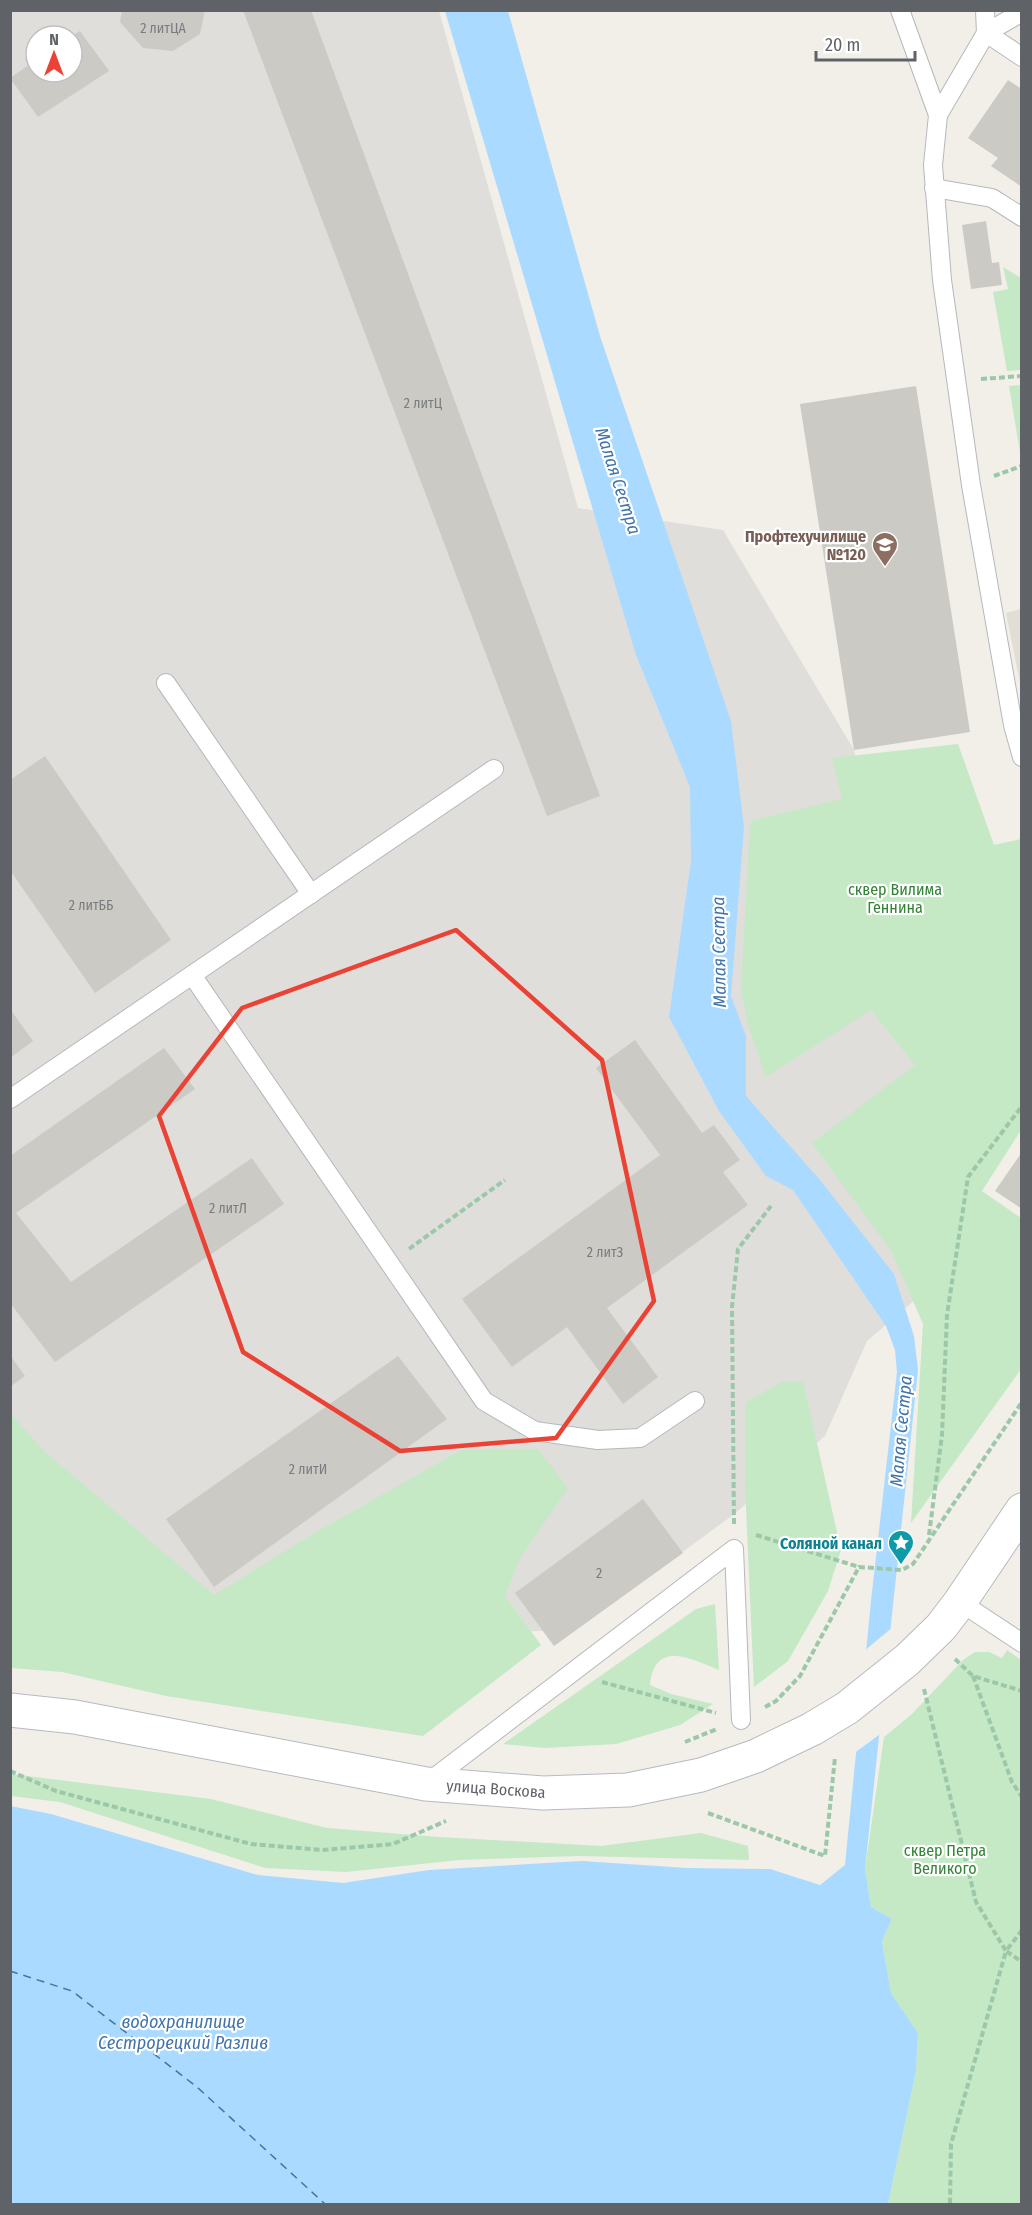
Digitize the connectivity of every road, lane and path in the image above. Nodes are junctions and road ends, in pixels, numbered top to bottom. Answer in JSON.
{"nodes":[{"id":1,"x":900,"y":10,"type":"edge"},
{"id":2,"x":985,"y":10,"type":"edge"},
{"id":3,"x":1019,"y":10,"type":"edge"},
{"id":4,"x":986,"y":33,"type":"junction"},
{"id":5,"x":1022,"y":57,"type":"edge"},
{"id":6,"x":938,"y":114,"type":"junction"},
{"id":7,"x":934,"y":188,"type":"junction"},
{"id":8,"x":1022,"y":217,"type":"edge"},
{"id":9,"x":1022,"y":376,"type":"edge"},
{"id":10,"x":956,"y":381,"type":"junction"},
{"id":11,"x":166,"y":683,"type":"dead end"},
{"id":12,"x":1022,"y":757,"type":"edge"},
{"id":13,"x":494,"y":769,"type":"dead end"},
{"id":14,"x":311,"y":894,"type":"junction"},
{"id":15,"x":192,"y":975,"type":"junction"},
{"id":16,"x":10,"y":1099,"type":"edge"},
{"id":17,"x":1022,"y":1106,"type":"edge"},
{"id":18,"x":506,"y":1180,"type":"dead end"},
{"id":19,"x":771,"y":1206,"type":"dead end"},
{"id":20,"x":389,"y":1263,"type":"junction"},
{"id":21,"x":695,"y":1401,"type":"dead end"},
{"id":22,"x":1022,"y":1402,"type":"edge"},
{"id":23,"x":1022,"y":1510,"type":"edge"},
{"id":24,"x":734,"y":1528,"type":"dead end"},
{"id":25,"x":746,"y":1532,"type":"dead end"},
{"id":26,"x":929,"y":1538,"type":"junction"},
{"id":27,"x":859,"y":1567,"type":"dead end"},
{"id":28,"x":873,"y":1567,"type":"dead end"},
{"id":29,"x":950,"y":1615,"type":"junction"},
{"id":30,"x":1022,"y":1643,"type":"edge"},
{"id":31,"x":955,"y":1659,"type":"dead end"},
{"id":32,"x":571,"y":1673,"type":"junction"},
{"id":33,"x":973,"y":1676,"type":"junction"},
{"id":34,"x":924,"y":1689,"type":"dead end"},
{"id":35,"x":1022,"y":1690,"type":"edge"},
{"id":36,"x":10,"y":1710,"type":"edge"},
{"id":37,"x":741,"y":1720,"type":"joint"},
{"id":38,"x":835,"y":1757,"type":"dead end"},
{"id":39,"x":10,"y":1771,"type":"edge"},
{"id":40,"x":426,"y":1784,"type":"junction"},
{"id":41,"x":1022,"y":1797,"type":"edge"},
{"id":42,"x":708,"y":1813,"type":"dead end"},
{"id":43,"x":446,"y":1821,"type":"dead end"},
{"id":44,"x":1022,"y":1930,"type":"edge"},
{"id":45,"x":1006,"y":1951,"type":"junction"},
{"id":46,"x":1022,"y":1962,"type":"edge"},
{"id":47,"x":950,"y":2205,"type":"edge"}],
"edges":[{"from":1,"to":6,"type":"lane"},
{"from":2,"to":4,"type":"lane"},
{"from":3,"to":4,"type":"lane"},
{"from":4,"to":5,"type":"lane"},
{"from":4,"to":6,"type":"lane"},
{"from":6,"to":7,"type":"lane"},
{"from":7,"to":8,"type":"lane"},
{"from":7,"to":10,"type":"lane"},
{"from":9,"to":10,"type":"path"},
{"from":10,"to":12,"type":"lane"},
{"from":11,"to":14,"type":"lane"},
{"from":13,"to":14,"type":"lane"},
{"from":14,"to":15,"type":"lane"},
{"from":15,"to":16,"type":"lane"},
{"from":15,"to":20,"type":"lane"},
{"from":17,"to":26,"type":"path"},
{"from":18,"to":20,"type":"path"},
{"from":19,"to":24,"type":"path"},
{"from":20,"to":21,"type":"lane"},
{"from":22,"to":26,"type":"path"},
{"from":23,"to":29,"type":"main road","name":"улица Воскова"},
{"from":25,"to":27,"type":"path"},
{"from":26,"to":28,"type":"path"},
{"from":29,"to":30,"type":"lane"},
{"from":29,"to":40,"type":"main road","name":"улица Воскова"},
{"from":31,"to":33,"type":"path"},
{"from":32,"to":37,"type":"path"},
{"from":32,"to":37,"type":"lane"},
{"from":32,"to":40,"type":"lane"},
{"from":33,"to":35,"type":"path"},
{"from":33,"to":41,"type":"path"},
{"from":34,"to":45,"type":"path"},
{"from":36,"to":40,"type":"main road","name":"улица Воскова"},
{"from":38,"to":42,"type":"path"},
{"from":39,"to":43,"type":"path"},
{"from":44,"to":45,"type":"path"},
{"from":45,"to":46,"type":"path"},
{"from":45,"to":47,"type":"path"}]}
